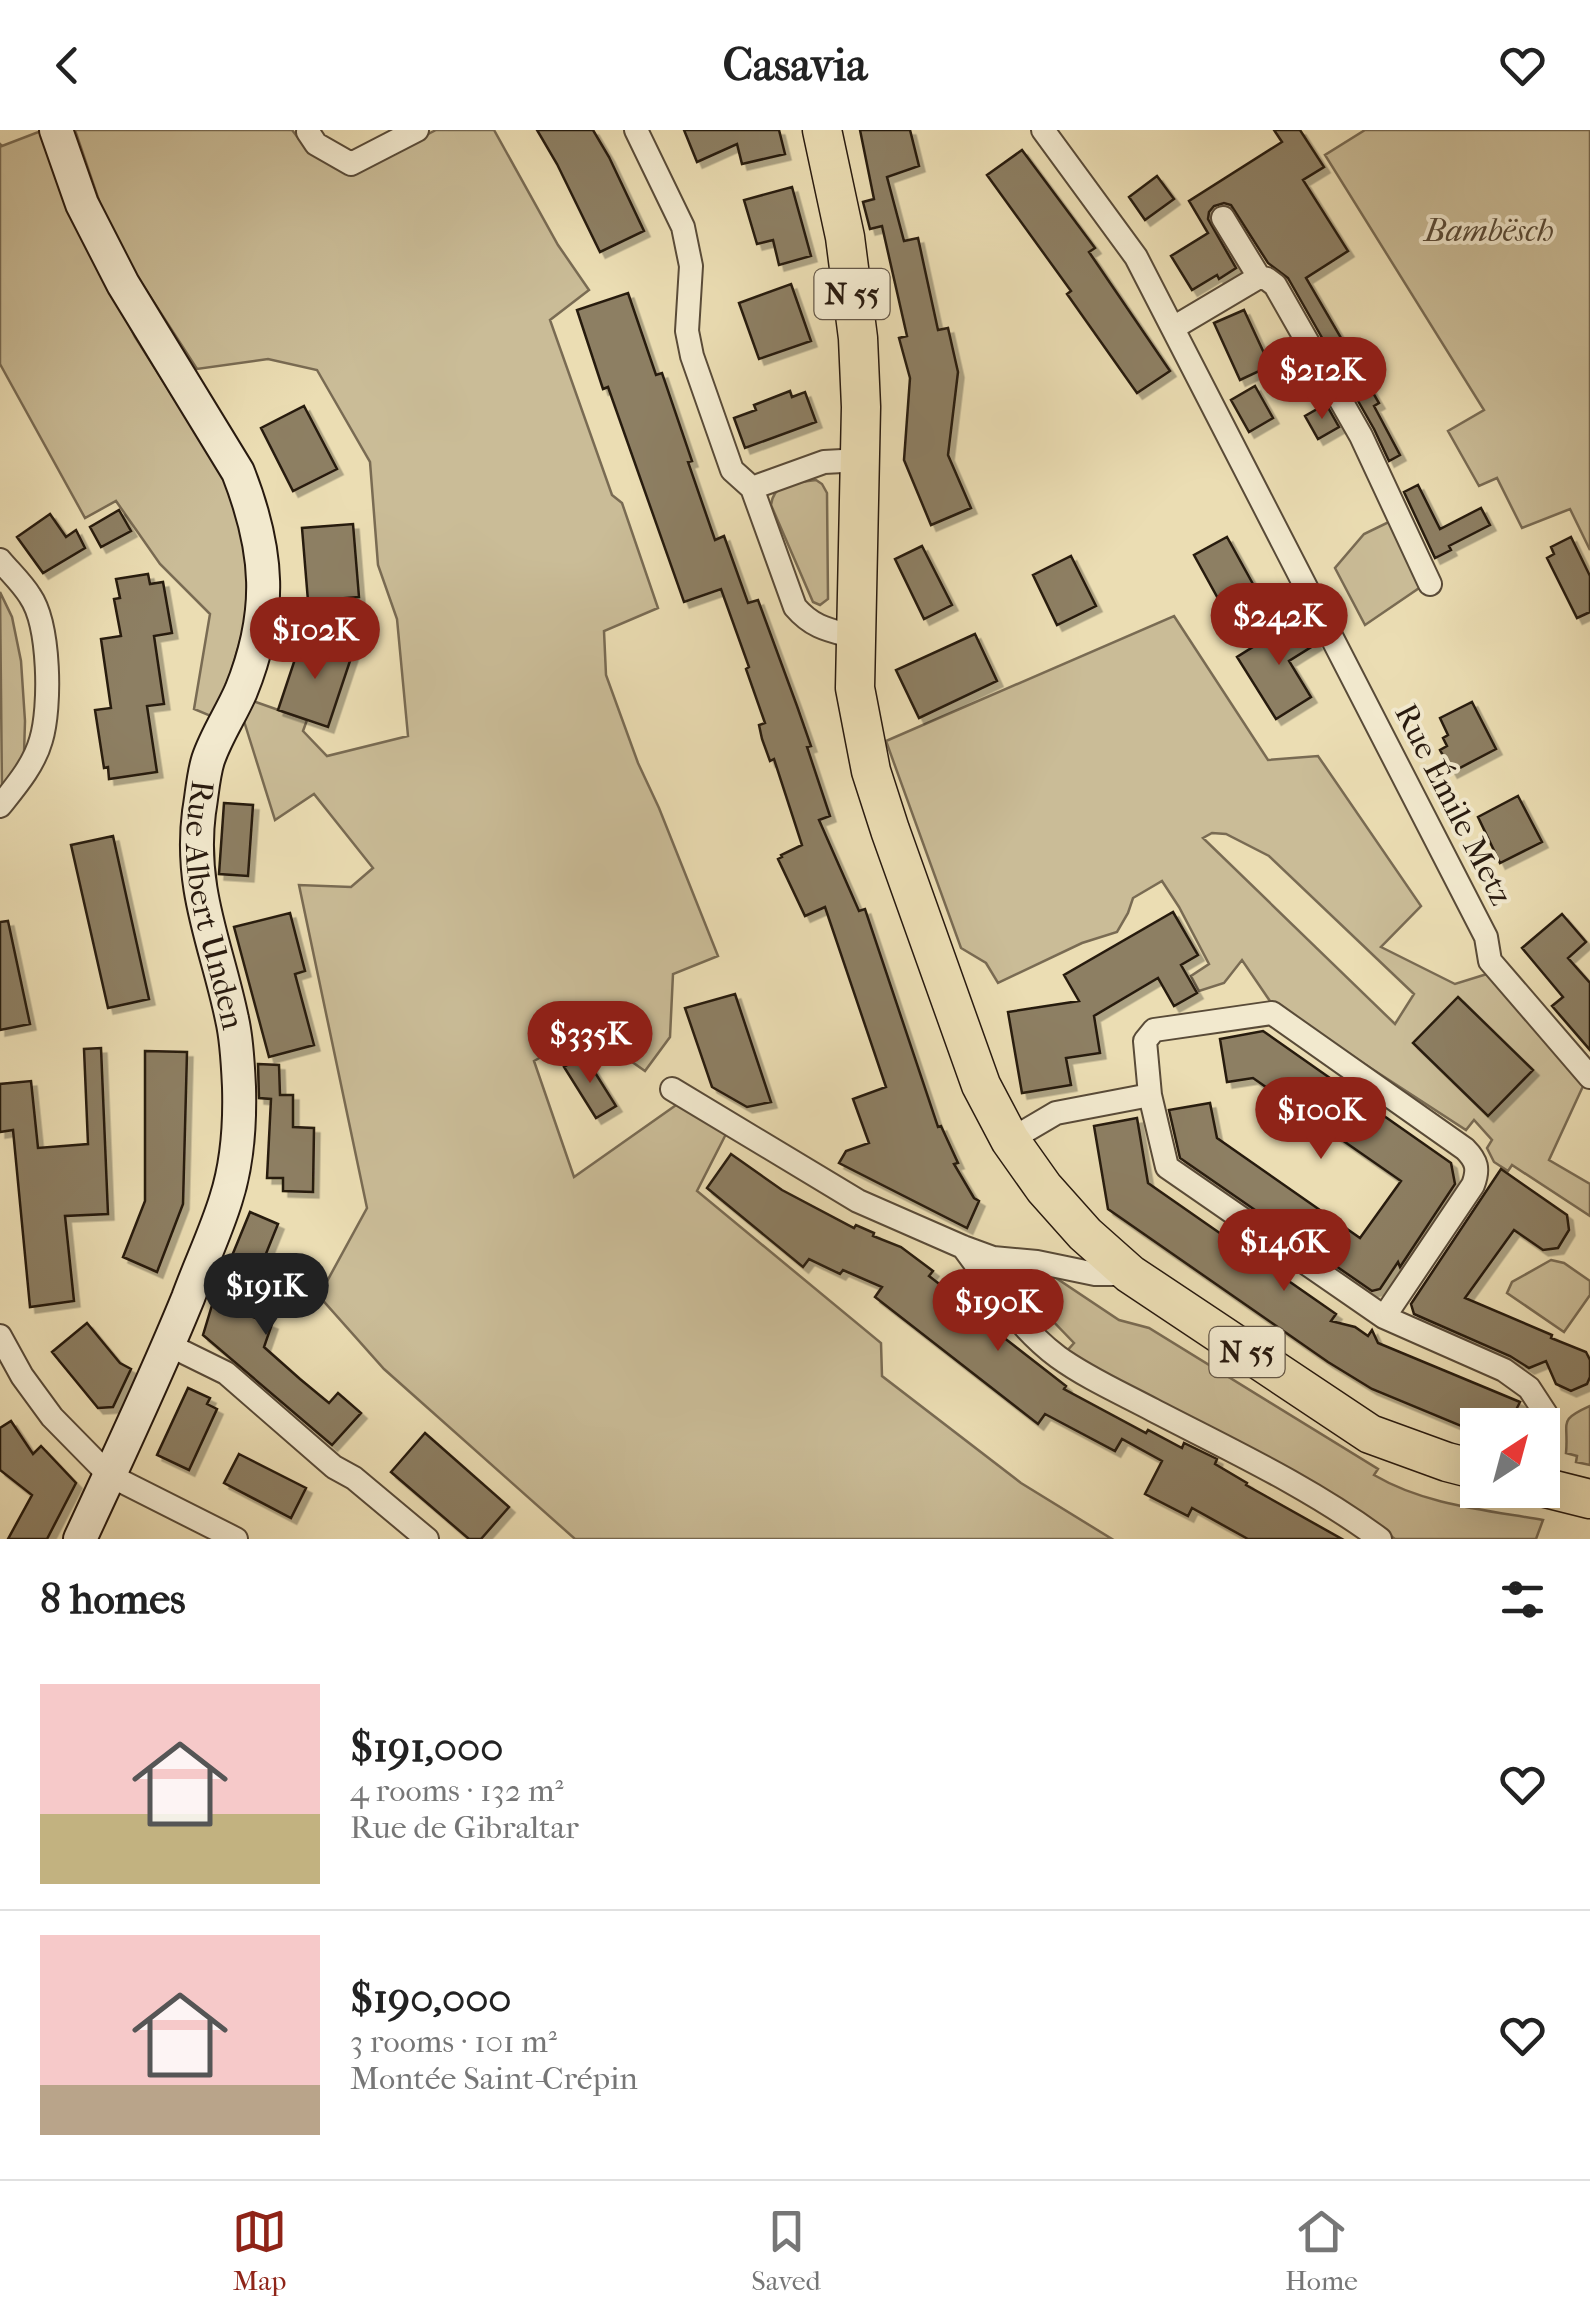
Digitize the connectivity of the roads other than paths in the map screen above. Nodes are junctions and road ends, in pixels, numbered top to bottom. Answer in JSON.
{"nodes":[{"id":1,"x":56,"y":130,"type":"edge"},
{"id":2,"x":417,"y":130,"type":"edge"},
{"id":3,"x":636,"y":130,"type":"edge"},
{"id":4,"x":822,"y":130,"type":"edge"},
{"id":5,"x":1043,"y":130,"type":"edge"},
{"id":6,"x":308,"y":132,"type":"dead end"},
{"id":7,"x":1223,"y":218,"type":"dead end"},
{"id":8,"x":1259,"y":278,"type":"junction"},
{"id":9,"x":1174,"y":328,"type":"junction"},
{"id":10,"x":861,"y":460,"type":"junction"},
{"id":11,"x":752,"y":488,"type":"junction"},
{"id":12,"x":0,"y":560,"type":"edge"},
{"id":13,"x":1430,"y":584,"type":"dead end"},
{"id":14,"x":855,"y":638,"type":"junction"},
{"id":15,"x":0,"y":806,"type":"edge"},
{"id":16,"x":1590,"y":1077,"type":"edge"},
{"id":17,"x":672,"y":1089,"type":"dead end"},
{"id":18,"x":1150,"y":1096,"type":"junction"},
{"id":19,"x":1010,"y":1140,"type":"junction"},
{"id":20,"x":963,"y":1247,"type":"junction"},
{"id":21,"x":1130,"y":1274,"type":"junction"},
{"id":22,"x":1384,"y":1317,"type":"junction"},
{"id":23,"x":0,"y":1336,"type":"edge"},
{"id":24,"x":169,"y":1345,"type":"junction"},
{"id":25,"x":1542,"y":1408,"type":"edge"},
{"id":26,"x":1460,"y":1466,"type":"edge"},
{"id":27,"x":110,"y":1474,"type":"junction"},
{"id":28,"x":1560,"y":1492,"type":"edge"},
{"id":29,"x":1590,"y":1499,"type":"edge"},
{"id":30,"x":80,"y":1539,"type":"edge"},
{"id":31,"x":236,"y":1539,"type":"edge"},
{"id":32,"x":427,"y":1539,"type":"edge"},
{"id":33,"x":1380,"y":1539,"type":"edge"}],
"edges":[{"from":1,"to":24,"type":"main road","name":"Rue Albert Unden"},
{"from":2,"to":6,"type":"street"},
{"from":3,"to":11,"type":"street"},
{"from":4,"to":10,"type":"main road","number":"N 55"},
{"from":5,"to":9,"type":"street","name":"Rue Émile Metz"},
{"from":7,"to":8,"type":"street"},
{"from":8,"to":9,"type":"street"},
{"from":8,"to":13,"type":"street"},
{"from":9,"to":16,"type":"street","name":"Rue Émile Metz"},
{"from":10,"to":11,"type":"street"},
{"from":10,"to":14,"type":"main road","number":"N 55"},
{"from":11,"to":14,"type":"street"},
{"from":12,"to":15,"type":"street"},
{"from":14,"to":19,"type":"main road","number":"N 55"},
{"from":17,"to":20,"type":"street"},
{"from":18,"to":19,"type":"street"},
{"from":18,"to":22,"type":"street"},
{"from":18,"to":22,"type":"street"},
{"from":19,"to":21,"type":"main road","number":"N 55"},
{"from":20,"to":21,"type":"street"},
{"from":20,"to":33,"type":"street"},
{"from":21,"to":26,"type":"main road","number":"N 55"},
{"from":22,"to":25,"type":"street"},
{"from":23,"to":27,"type":"street"},
{"from":24,"to":27,"type":"main road","name":"Rue Albert Unden"},
{"from":24,"to":32,"type":"street"},
{"from":27,"to":30,"type":"main road","name":"Rue Albert Unden"},
{"from":27,"to":31,"type":"street"},
{"from":28,"to":29,"type":"main road"}]}
